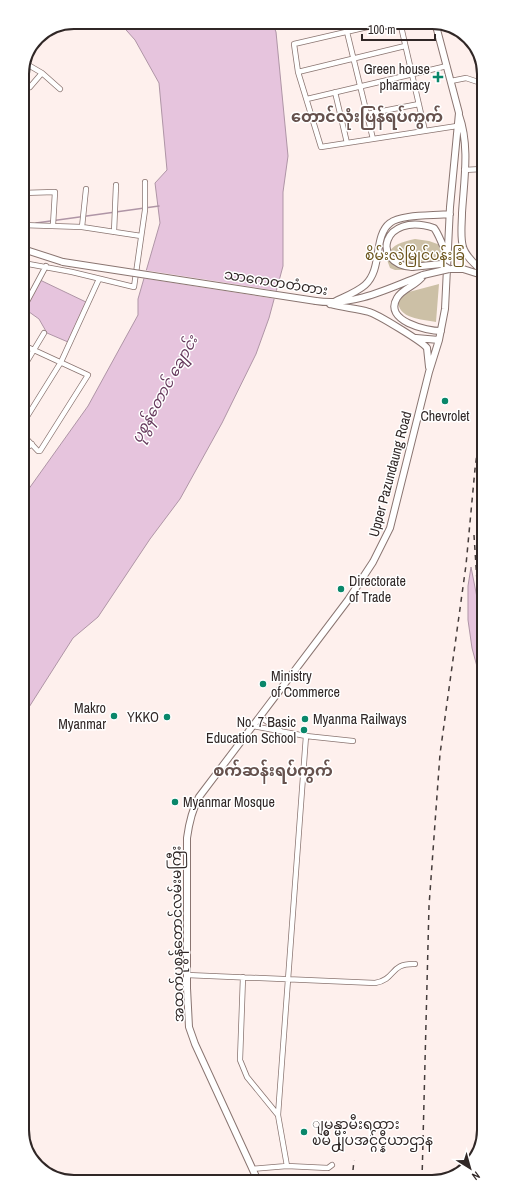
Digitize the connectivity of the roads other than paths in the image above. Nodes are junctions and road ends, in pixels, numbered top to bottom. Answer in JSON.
{"nodes":[{"id":1,"x":360,"y":29,"type":"edge"},
{"id":2,"x":401,"y":29,"type":"edge"},
{"id":3,"x":437,"y":29,"type":"edge"},
{"id":4,"x":347,"y":32,"type":"junction"},
{"id":5,"x":405,"y":46,"type":"junction"},
{"id":6,"x":354,"y":58,"type":"junction"},
{"id":7,"x":30,"y":66,"type":"dead end"},
{"id":8,"x":447,"y":66,"type":"junction"},
{"id":9,"x":298,"y":72,"type":"junction"},
{"id":10,"x":42,"y":73,"type":"junction"},
{"id":11,"x":412,"y":74,"type":"junction"},
{"id":12,"x":452,"y":81,"type":"junction"},
{"id":13,"x":477,"y":81,"type":"edge"},
{"id":14,"x":361,"y":86,"type":"junction"},
{"id":15,"x":30,"y":87,"type":"dead end"},
{"id":16,"x":60,"y":89,"type":"dead end"},
{"id":17,"x":335,"y":92,"type":"junction"},
{"id":18,"x":307,"y":99,"type":"junction"},
{"id":19,"x":419,"y":104,"type":"junction"},
{"id":20,"x":459,"y":113,"type":"junction"},
{"id":21,"x":367,"y":114,"type":"junction"},
{"id":22,"x":457,"y":126,"type":"junction"},
{"id":23,"x":425,"y":131,"type":"junction"},
{"id":24,"x":373,"y":139,"type":"junction"},
{"id":25,"x":347,"y":143,"type":"junction"},
{"id":26,"x":477,"y":169,"type":"edge"},
{"id":27,"x":464,"y":170,"type":"junction"},
{"id":28,"x":145,"y":182,"type":"dead end"},
{"id":29,"x":116,"y":185,"type":"dead end"},
{"id":30,"x":86,"y":189,"type":"dead end"},
{"id":31,"x":29,"y":193,"type":"edge"},
{"id":32,"x":450,"y":214,"type":"junction"},
{"id":33,"x":29,"y":225,"type":"edge"},
{"id":34,"x":53,"y":225,"type":"junction"},
{"id":35,"x":82,"y":227,"type":"junction"},
{"id":36,"x":114,"y":232,"type":"junction"},
{"id":37,"x":142,"y":236,"type":"junction"},
{"id":38,"x":29,"y":251,"type":"edge"},
{"id":39,"x":447,"y":252,"type":"junction"},
{"id":40,"x":29,"y":264,"type":"edge"},
{"id":41,"x":46,"y":266,"type":"junction"},
{"id":42,"x":477,"y":266,"type":"edge"},
{"id":43,"x":449,"y":269,"type":"junction"},
{"id":44,"x":477,"y":273,"type":"edge"},
{"id":45,"x":423,"y":275,"type":"junction"},
{"id":46,"x":99,"y":279,"type":"junction"},
{"id":47,"x":29,"y":298,"type":"edge"},
{"id":48,"x":330,"y":304,"type":"junction"},
{"id":49,"x":442,"y":331,"type":"junction"},
{"id":50,"x":44,"y":333,"type":"dead end"},
{"id":51,"x":416,"y":338,"type":"junction"},
{"id":52,"x":439,"y":340,"type":"junction"},
{"id":53,"x":29,"y":348,"type":"edge"},
{"id":54,"x":34,"y":350,"type":"junction"},
{"id":55,"x":29,"y":358,"type":"edge"},
{"id":56,"x":61,"y":362,"type":"junction"},
{"id":57,"x":429,"y":372,"type":"junction"},
{"id":58,"x":29,"y":413,"type":"edge"},
{"id":59,"x":29,"y":441,"type":"edge"},
{"id":60,"x":32,"y":444,"type":"junction"},
{"id":61,"x":29,"y":446,"type":"edge"},
{"id":62,"x":260,"y":717,"type":"junction"},
{"id":63,"x":253,"y":726,"type":"junction"},
{"id":64,"x":283,"y":732,"type":"junction"},
{"id":65,"x":306,"y":736,"type":"junction"},
{"id":66,"x":353,"y":741,"type":"dead end"},
{"id":67,"x":199,"y":797,"type":"joint"},
{"id":68,"x":415,"y":964,"type":"dead end"},
{"id":69,"x":187,"y":975,"type":"junction"},
{"id":70,"x":243,"y":977,"type":"junction"},
{"id":71,"x":288,"y":978,"type":"junction"},
{"id":72,"x":278,"y":1115,"type":"junction"},
{"id":73,"x":332,"y":1165,"type":"dead end"},
{"id":74,"x":287,"y":1166,"type":"junction"},
{"id":75,"x":252,"y":1169,"type":"junction"},
{"id":76,"x":255,"y":1175,"type":"edge"}],
"edges":[{"from":1,"to":4,"type":"street"},
{"from":2,"to":5,"type":"street"},
{"from":3,"to":8,"type":"main road"},
{"from":4,"to":6,"type":"street"},
{"from":4,"to":9,"type":"street"},
{"from":5,"to":6,"type":"street"},
{"from":5,"to":11,"type":"street"},
{"from":6,"to":9,"type":"street"},
{"from":6,"to":14,"type":"street"},
{"from":7,"to":10,"type":"street"},
{"from":8,"to":11,"type":"street"},
{"from":8,"to":12,"type":"main road"},
{"from":9,"to":18,"type":"street"},
{"from":10,"to":15,"type":"street"},
{"from":10,"to":16,"type":"street"},
{"from":11,"to":14,"type":"street"},
{"from":11,"to":19,"type":"street"},
{"from":12,"to":13,"type":"street"},
{"from":12,"to":20,"type":"main road"},
{"from":14,"to":17,"type":"street"},
{"from":14,"to":21,"type":"street"},
{"from":17,"to":18,"type":"street"},
{"from":17,"to":25,"type":"street"},
{"from":18,"to":25,"type":"street"},
{"from":19,"to":21,"type":"street"},
{"from":19,"to":23,"type":"street"},
{"from":20,"to":22,"type":"main road"},
{"from":20,"to":27,"type":"main road"},
{"from":21,"to":24,"type":"street"},
{"from":22,"to":23,"type":"street"},
{"from":22,"to":32,"type":"main road"},
{"from":23,"to":24,"type":"street"},
{"from":24,"to":25,"type":"street"},
{"from":26,"to":27,"type":"street"},
{"from":27,"to":42,"type":"main road"},
{"from":28,"to":37,"type":"street"},
{"from":29,"to":36,"type":"street"},
{"from":30,"to":35,"type":"street"},
{"from":31,"to":34,"type":"street"},
{"from":32,"to":39,"type":"main road"},
{"from":32,"to":48,"type":"main road"},
{"from":33,"to":34,"type":"street"},
{"from":34,"to":35,"type":"street"},
{"from":35,"to":36,"type":"street"},
{"from":36,"to":37,"type":"street"},
{"from":37,"to":46,"type":"street"},
{"from":38,"to":48,"type":"main road","name":"သာကေတတံတား","bridge":true},
{"from":39,"to":43,"type":"main road","bridge":true},
{"from":39,"to":49,"type":"main road"},
{"from":40,"to":41,"type":"street"},
{"from":41,"to":46,"type":"street"},
{"from":41,"to":47,"type":"street"},
{"from":43,"to":44,"type":"main road","name":"သာကေတတံတား"},
{"from":43,"to":45,"type":"main road","name":"သာကေတတံတား","bridge":true},
{"from":45,"to":48,"type":"main road","name":"သာကေတတံတား"},
{"from":45,"to":49,"type":"main road"},
{"from":46,"to":56,"type":"street"},
{"from":48,"to":51,"type":"main road"},
{"from":49,"to":52,"type":"main road"},
{"from":50,"to":54,"type":"street"},
{"from":51,"to":52,"type":"main road"},
{"from":51,"to":57,"type":"main road"},
{"from":52,"to":57,"type":"main road","name":"Upper Pazundaung Road"},
{"from":53,"to":54,"type":"street"},
{"from":54,"to":55,"type":"street"},
{"from":54,"to":56,"type":"street"},
{"from":56,"to":58,"type":"street"},
{"from":56,"to":60,"type":"street"},
{"from":57,"to":62,"type":"main road","name":"Upper Pazundaung Road"},
{"from":59,"to":60,"type":"street"},
{"from":60,"to":61,"type":"street"},
{"from":62,"to":63,"type":"main road","name":"Upper Pazundaung Road"},
{"from":62,"to":64,"type":"street"},
{"from":63,"to":64,"type":"street"},
{"from":63,"to":67,"type":"main road","name":"Upper Pazundaung Road"},
{"from":64,"to":65,"type":"street"},
{"from":65,"to":66,"type":"street"},
{"from":65,"to":71,"type":"street"},
{"from":67,"to":69,"type":"main road","name":"အထက်ပုစွန်တောင်လမ်းမကြီး"},
{"from":68,"to":71,"type":"street"},
{"from":69,"to":70,"type":"street"},
{"from":69,"to":75,"type":"main road","name":"အထက်ပုစွန်တောင်လမ်းမကြီး"},
{"from":70,"to":71,"type":"street"},
{"from":70,"to":72,"type":"street"},
{"from":71,"to":72,"type":"street"},
{"from":72,"to":74,"type":"street"},
{"from":73,"to":74,"type":"street"},
{"from":74,"to":75,"type":"street"},
{"from":75,"to":76,"type":"main road"}]}
